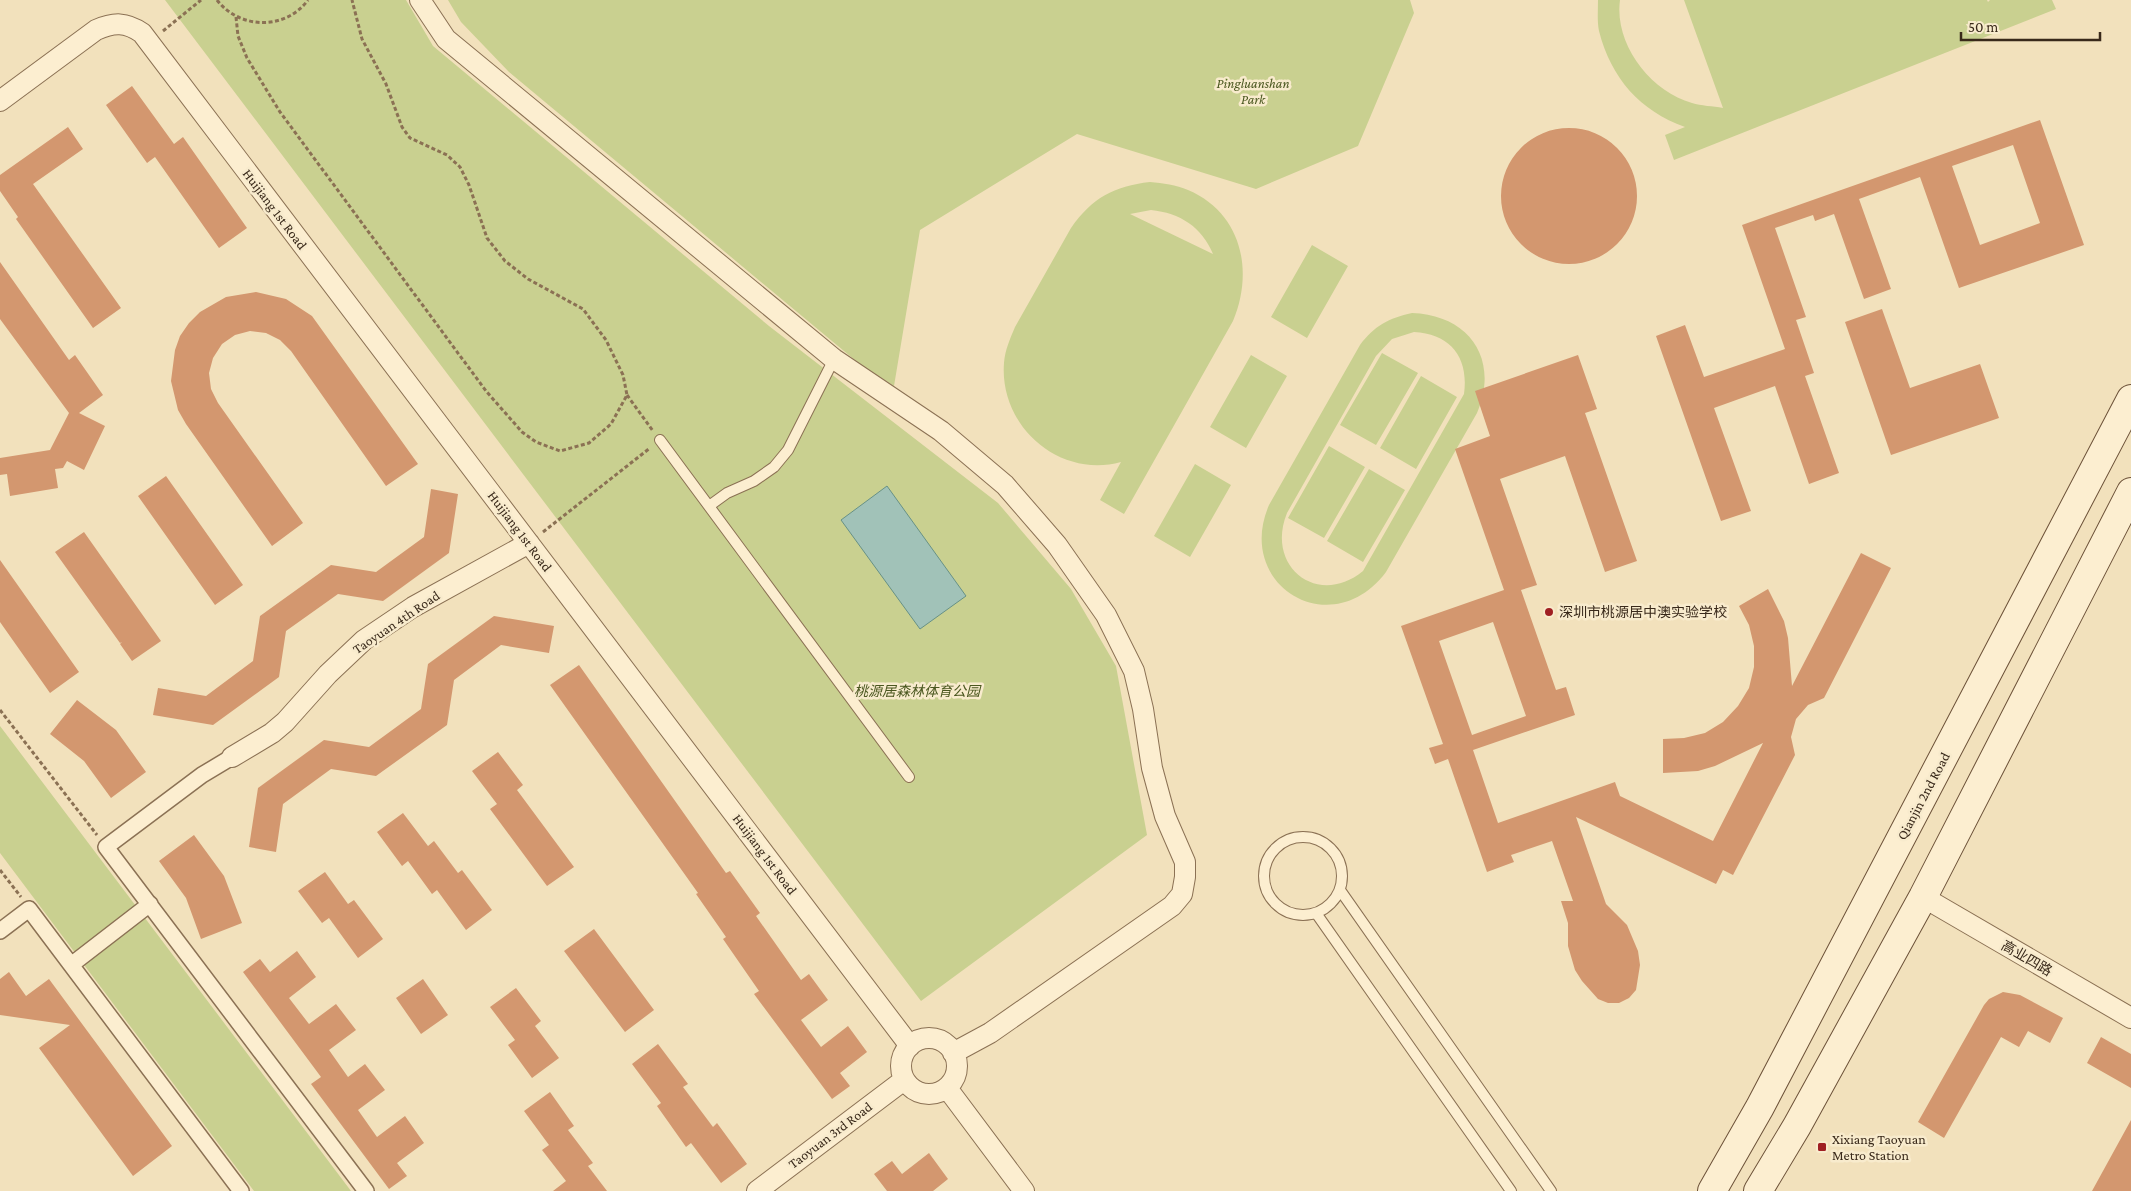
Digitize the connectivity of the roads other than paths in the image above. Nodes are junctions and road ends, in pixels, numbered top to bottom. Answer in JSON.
{"nodes":[{"id":1,"x":420,"y":0,"type":"edge"},
{"id":2,"x":0,"y":101,"type":"edge"},
{"id":3,"x":834,"y":359,"type":"junction"},
{"id":4,"x":2131,"y":399,"type":"edge"},
{"id":5,"x":660,"y":440,"type":"road end"},
{"id":6,"x":2131,"y":492,"type":"edge"},
{"id":7,"x":709,"y":506,"type":"junction"},
{"id":8,"x":529,"y":543,"type":"junction"},
{"id":9,"x":232,"y":757,"type":"joint"},
{"id":10,"x":909,"y":777,"type":"dead end"},
{"id":11,"x":1340,"y":890,"type":"junction"},
{"id":12,"x":1923,"y":897,"type":"junction"},
{"id":13,"x":150,"y":904,"type":"junction"},
{"id":14,"x":1316,"y":914,"type":"junction"},
{"id":15,"x":0,"y":931,"type":"edge"},
{"id":16,"x":71,"y":965,"type":"junction"},
{"id":17,"x":2131,"y":1018,"type":"edge"},
{"id":18,"x":910,"y":1046,"type":"junction"},
{"id":19,"x":953,"y":1053,"type":"junction"},
{"id":20,"x":904,"y":1080,"type":"junction"},
{"id":21,"x":947,"y":1088,"type":"junction"},
{"id":22,"x":241,"y":1191,"type":"edge"},
{"id":23,"x":366,"y":1191,"type":"edge"},
{"id":24,"x":757,"y":1191,"type":"edge"},
{"id":25,"x":1024,"y":1191,"type":"edge"},
{"id":26,"x":1511,"y":1191,"type":"edge"},
{"id":27,"x":1551,"y":1191,"type":"edge"},
{"id":28,"x":1712,"y":1191,"type":"edge"},
{"id":29,"x":1758,"y":1191,"type":"edge"}],
"edges":[{"from":1,"to":3,"type":"street"},
{"from":2,"to":8,"type":"street","name":"Huijiang 1st Road"},
{"from":3,"to":7,"type":"lane"},
{"from":3,"to":19,"type":"street"},
{"from":4,"to":28,"type":"main road","name":"Qianjin 2nd Road"},
{"from":5,"to":7,"type":"lane"},
{"from":6,"to":12,"type":"main road"},
{"from":7,"to":10,"type":"lane"},
{"from":8,"to":9,"type":"street","name":"Taoyuan 4th Road"},
{"from":8,"to":18,"type":"street","name":"Huijiang 1st Road"},
{"from":9,"to":13,"type":"street"},
{"from":11,"to":14,"type":"lane"},
{"from":11,"to":14,"type":"lane"},
{"from":11,"to":27,"type":"lane"},
{"from":12,"to":17,"type":"street","name":"高业四路"},
{"from":12,"to":29,"type":"main road"},
{"from":13,"to":16,"type":"street"},
{"from":13,"to":23,"type":"street"},
{"from":14,"to":26,"type":"lane"},
{"from":15,"to":16,"type":"street"},
{"from":16,"to":22,"type":"street"},
{"from":18,"to":19,"type":"street"},
{"from":18,"to":20,"type":"street"},
{"from":19,"to":21,"type":"street"},
{"from":20,"to":21,"type":"street"},
{"from":20,"to":24,"type":"street","name":"Taoyuan 3rd Road"},
{"from":21,"to":25,"type":"street"}]}
